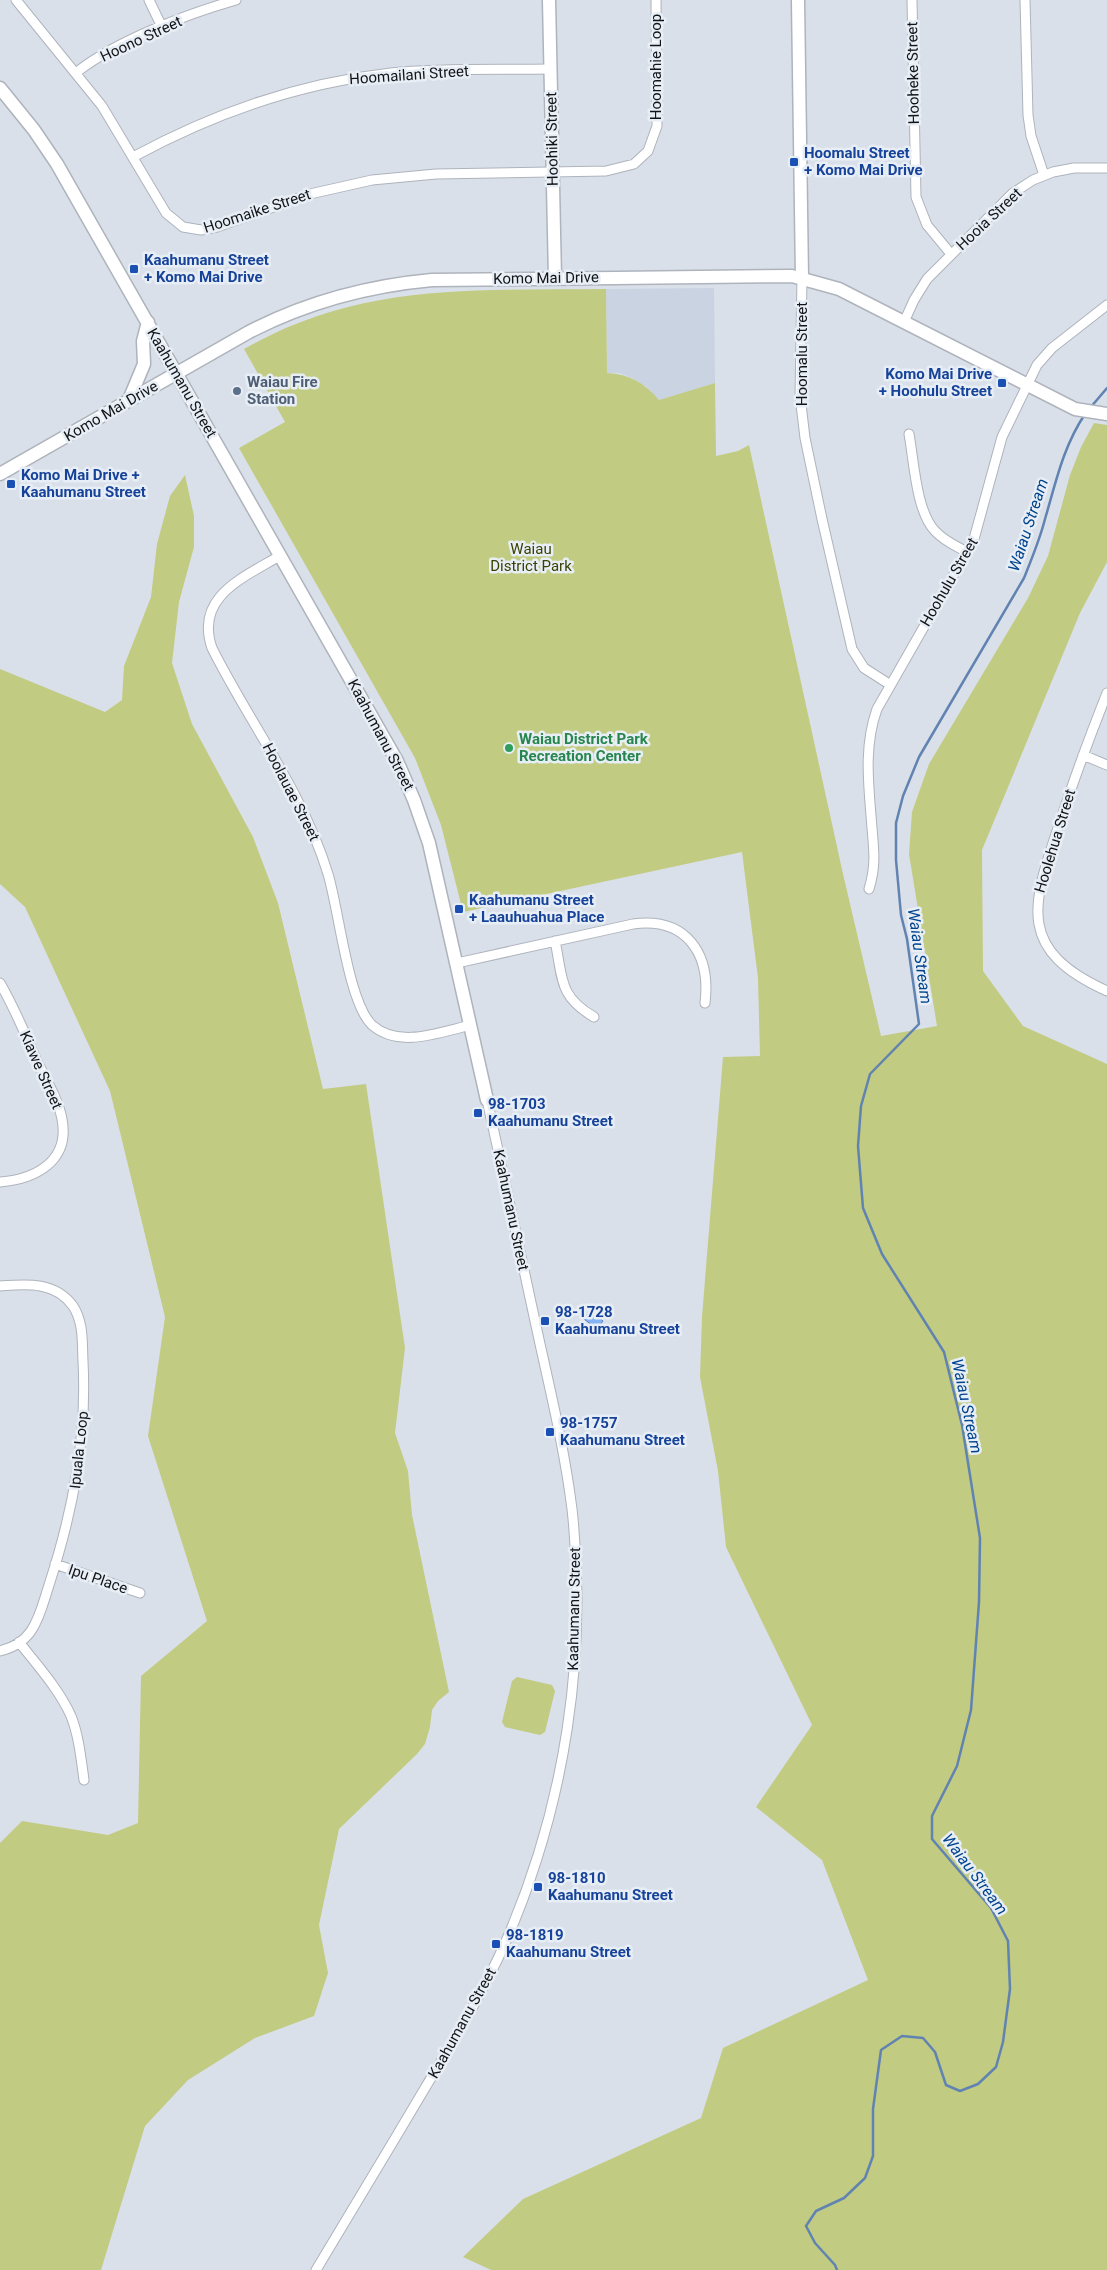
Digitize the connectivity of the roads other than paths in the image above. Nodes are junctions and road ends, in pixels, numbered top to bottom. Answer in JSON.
{"nodes":[{"id":1,"x":16,"y":0,"type":"edge"},
{"id":2,"x":149,"y":0,"type":"edge"},
{"id":3,"x":236,"y":0,"type":"edge"},
{"id":4,"x":549,"y":0,"type":"edge"},
{"id":5,"x":656,"y":0,"type":"edge"},
{"id":6,"x":798,"y":0,"type":"edge"},
{"id":7,"x":912,"y":0,"type":"edge"},
{"id":8,"x":1026,"y":0,"type":"edge"},
{"id":9,"x":162,"y":27,"type":"junction"},
{"id":10,"x":550,"y":69,"type":"junction"},
{"id":11,"x":77,"y":72,"type":"junction"},
{"id":12,"x":0,"y":88,"type":"edge"},
{"id":13,"x":133,"y":157,"type":"junction"},
{"id":14,"x":1107,"y":168,"type":"edge"},
{"id":15,"x":553,"y":172,"type":"junction"},
{"id":16,"x":1044,"y":175,"type":"junction"},
{"id":17,"x":951,"y":254,"type":"junction"},
{"id":18,"x":555,"y":278,"type":"junction"},
{"id":19,"x":802,"y":278,"type":"junction"},
{"id":20,"x":1107,"y":305,"type":"edge"},
{"id":21,"x":148,"y":322,"type":"junction"},
{"id":22,"x":904,"y":322,"type":"junction"},
{"id":23,"x":177,"y":373,"type":"junction"},
{"id":24,"x":1027,"y":385,"type":"junction"},
{"id":25,"x":130,"y":400,"type":"junction"},
{"id":26,"x":1105,"y":414,"type":"edge"},
{"id":27,"x":909,"y":434,"type":"dead end"},
{"id":28,"x":0,"y":474,"type":"edge"},
{"id":29,"x":968,"y":552,"type":"junction"},
{"id":30,"x":281,"y":556,"type":"junction"},
{"id":31,"x":889,"y":684,"type":"junction"},
{"id":32,"x":1107,"y":694,"type":"edge"},
{"id":33,"x":1083,"y":755,"type":"junction"},
{"id":34,"x":1107,"y":765,"type":"edge"},
{"id":35,"x":869,"y":889,"type":"dead end"},
{"id":36,"x":555,"y":941,"type":"junction"},
{"id":37,"x":457,"y":963,"type":"junction"},
{"id":38,"x":0,"y":983,"type":"edge"},
{"id":39,"x":1107,"y":991,"type":"edge"},
{"id":40,"x":705,"y":1003,"type":"dead end"},
{"id":41,"x":594,"y":1016,"type":"dead end"},
{"id":42,"x":470,"y":1025,"type":"junction"},
{"id":43,"x":487,"y":1100,"type":"joint"},
{"id":44,"x":0,"y":1182,"type":"edge"},
{"id":45,"x":0,"y":1286,"type":"edge"},
{"id":46,"x":55,"y":1564,"type":"junction"},
{"id":47,"x":140,"y":1593,"type":"dead end"},
{"id":48,"x":20,"y":1642,"type":"junction"},
{"id":49,"x":0,"y":1651,"type":"edge"},
{"id":50,"x":84,"y":1780,"type":"dead end"},
{"id":51,"x":316,"y":2270,"type":"edge"}],
"edges":[{"from":1,"to":11,"type":"street","name":"Hoomaike Street"},
{"from":2,"to":9,"type":"street"},
{"from":3,"to":9,"type":"street","name":"Hoono Street"},
{"from":4,"to":10,"type":"street","name":"Hoohiki Street"},
{"from":5,"to":15,"type":"street","name":"Hoomahie Loop"},
{"from":6,"to":19,"type":"street","name":"Hoomalu Street"},
{"from":7,"to":17,"type":"street","name":"Hooheke Street"},
{"from":8,"to":16,"type":"street"},
{"from":9,"to":11,"type":"street","name":"Hoono Street"},
{"from":10,"to":13,"type":"street","name":"Hoomailani Street"},
{"from":10,"to":15,"type":"street","name":"Hoohiki Street"},
{"from":11,"to":13,"type":"street","name":"Hoomaike Street"},
{"from":12,"to":21,"type":"street","name":"Kaahumanu Street"},
{"from":13,"to":15,"type":"street","name":"Hoomaike Street"},
{"from":14,"to":16,"type":"street","name":"Hooia Street"},
{"from":15,"to":18,"type":"street","name":"Hoohiki Street"},
{"from":16,"to":17,"type":"street","name":"Hooia Street"},
{"from":17,"to":22,"type":"street","name":"Hooia Street"},
{"from":18,"to":19,"type":"street","name":"Komo Mai Drive"},
{"from":18,"to":23,"type":"street","name":"Komo Mai Drive"},
{"from":19,"to":22,"type":"street","name":"Komo Mai Drive"},
{"from":19,"to":31,"type":"street","name":"Hoomalu Street"},
{"from":20,"to":24,"type":"street","name":"Hoohulu Street"},
{"from":21,"to":23,"type":"street","name":"Kaahumanu Street"},
{"from":21,"to":25,"type":"street"},
{"from":22,"to":24,"type":"street","name":"Komo Mai Drive"},
{"from":23,"to":25,"type":"street","name":"Komo Mai Drive"},
{"from":23,"to":30,"type":"street","name":"Kaahumanu Street"},
{"from":24,"to":26,"type":"street","name":"Komo Mai Drive"},
{"from":24,"to":29,"type":"street","name":"Hoohulu Street"},
{"from":25,"to":28,"type":"street","name":"Komo Mai Drive"},
{"from":27,"to":29,"type":"street"},
{"from":29,"to":31,"type":"street","name":"Hoohulu Street"},
{"from":30,"to":37,"type":"street","name":"Kaahumanu Street"},
{"from":30,"to":42,"type":"street","name":"Hoolauae Street"},
{"from":31,"to":35,"type":"street","name":"Hoohulu Street"},
{"from":32,"to":33,"type":"street","name":"Hoolehua Street"},
{"from":33,"to":34,"type":"street"},
{"from":33,"to":39,"type":"street","name":"Hoolehua Street"},
{"from":36,"to":37,"type":"street"},
{"from":36,"to":40,"type":"street"},
{"from":36,"to":41,"type":"street"},
{"from":37,"to":42,"type":"street","name":"Kaahumanu Street"},
{"from":38,"to":44,"type":"street","name":"Kiawe Street"},
{"from":42,"to":43,"type":"street","name":"Kaahumanu Street"},
{"from":43,"to":51,"type":"street","name":"Kaahumanu Street"},
{"from":45,"to":46,"type":"street","name":"Ipuala Loop"},
{"from":46,"to":47,"type":"street","name":"Ipu Place"},
{"from":46,"to":48,"type":"street","name":"Ipuala Loop"},
{"from":48,"to":49,"type":"street","name":"Ipuala Loop"},
{"from":48,"to":50,"type":"street"}]}
